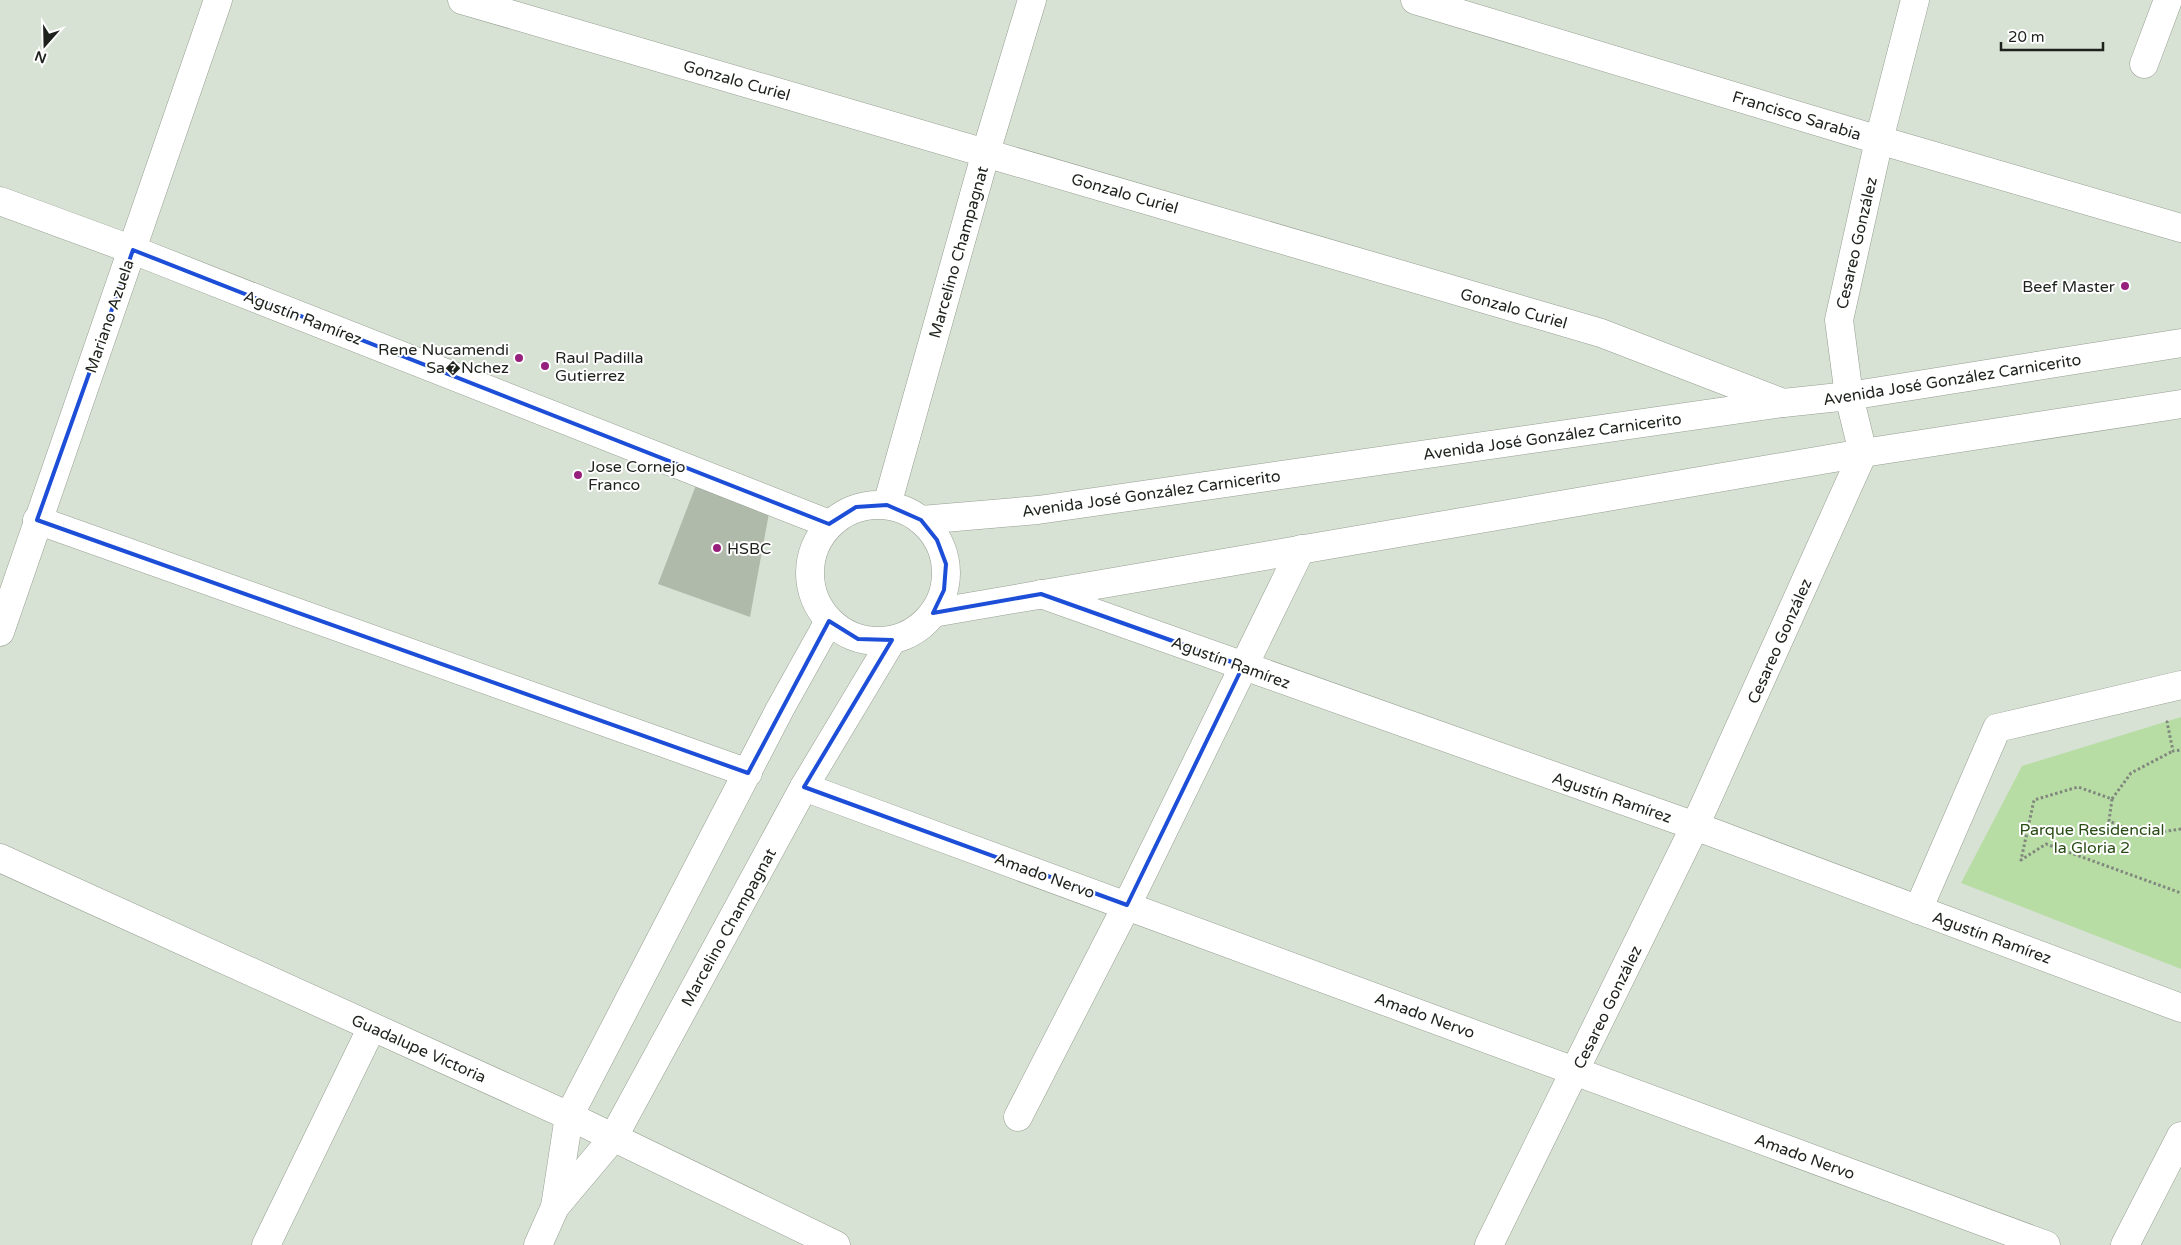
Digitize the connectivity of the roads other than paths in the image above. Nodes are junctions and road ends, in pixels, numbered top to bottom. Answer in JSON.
{"nodes":[{"id":1,"x":218,"y":0,"type":"edge"},
{"id":2,"x":462,"y":0,"type":"edge"},
{"id":3,"x":1032,"y":0,"type":"edge"},
{"id":4,"x":1415,"y":0,"type":"edge"},
{"id":5,"x":1916,"y":0,"type":"edge"},
{"id":6,"x":2168,"y":0,"type":"edge"},
{"id":7,"x":2144,"y":64,"type":"dead end"},
{"id":8,"x":1879,"y":140,"type":"junction"},
{"id":9,"x":986,"y":152,"type":"junction"},
{"id":10,"x":0,"y":201,"type":"edge"},
{"id":11,"x":2181,"y":228,"type":"edge"},
{"id":12,"x":133,"y":250,"type":"junction"},
{"id":13,"x":2181,"y":343,"type":"edge"},
{"id":14,"x":1849,"y":396,"type":"junction"},
{"id":15,"x":1783,"y":404,"type":"junction"},
{"id":16,"x":2181,"y":404,"type":"edge"},
{"id":17,"x":1863,"y":453,"type":"junction"},
{"id":18,"x":887,"y":505,"type":"junction"},
{"id":19,"x":37,"y":520,"type":"junction"},
{"id":20,"x":921,"y":520,"type":"junction"},
{"id":21,"x":829,"y":524,"type":"junction"},
{"id":22,"x":1301,"y":549,"type":"junction"},
{"id":23,"x":1041,"y":594,"type":"junction"},
{"id":24,"x":933,"y":614,"type":"junction"},
{"id":25,"x":829,"y":621,"type":"junction"},
{"id":26,"x":0,"y":632,"type":"edge"},
{"id":27,"x":892,"y":640,"type":"junction"},
{"id":28,"x":1243,"y":666,"type":"junction"},
{"id":29,"x":2181,"y":685,"type":"edge"},
{"id":30,"x":748,"y":773,"type":"junction"},
{"id":31,"x":804,"y":788,"type":"junction"},
{"id":32,"x":1696,"y":826,"type":"junction"},
{"id":33,"x":0,"y":858,"type":"edge"},
{"id":34,"x":1127,"y":905,"type":"junction"},
{"id":35,"x":1918,"y":910,"type":"junction"},
{"id":36,"x":2181,"y":1008,"type":"edge"},
{"id":37,"x":372,"y":1027,"type":"junction"},
{"id":38,"x":1576,"y":1070,"type":"junction"},
{"id":39,"x":569,"y":1116,"type":"junction"},
{"id":40,"x":1018,"y":1117,"type":"dead end"},
{"id":41,"x":2181,"y":1136,"type":"edge"},
{"id":42,"x":614,"y":1138,"type":"junction"},
{"id":43,"x":555,"y":1207,"type":"junction"},
{"id":44,"x":266,"y":1245,"type":"edge"},
{"id":45,"x":538,"y":1245,"type":"edge"},
{"id":46,"x":836,"y":1245,"type":"edge"},
{"id":47,"x":1489,"y":1245,"type":"edge"},
{"id":48,"x":2046,"y":1245,"type":"edge"},
{"id":49,"x":2125,"y":1245,"type":"edge"}],
"edges":[{"from":1,"to":12,"type":"street","name":"Mariano Azuela"},
{"from":2,"to":9,"type":"street","name":"Gonzalo Curiel"},
{"from":3,"to":9,"type":"street","name":"Marcelino Champagnat"},
{"from":4,"to":8,"type":"street","name":"Francisco Sarabia"},
{"from":5,"to":8,"type":"street","name":"Cesareo González"},
{"from":6,"to":7,"type":"street"},
{"from":8,"to":11,"type":"street","name":"Francisco Sarabia"},
{"from":8,"to":14,"type":"street","name":"Cesareo González"},
{"from":9,"to":15,"type":"street","name":"Gonzalo Curiel"},
{"from":9,"to":18,"type":"street","name":"Marcelino Champagnat"},
{"from":10,"to":12,"type":"street","name":"Agustín Ramírez"},
{"from":12,"to":19,"type":"street","name":"Mariano Azuela"},
{"from":12,"to":21,"type":"street","name":"Agustín Ramírez"},
{"from":13,"to":14,"type":"street","name":"Avenida José González Carnicerito"},
{"from":14,"to":15,"type":"street","name":"Avenida José González Carnicerito"},
{"from":14,"to":17,"type":"street","name":"Cesareo González"},
{"from":15,"to":20,"type":"street","name":"Avenida José González Carnicerito"},
{"from":16,"to":17,"type":"street"},
{"from":17,"to":22,"type":"street"},
{"from":17,"to":32,"type":"street","name":"Cesareo González"},
{"from":18,"to":20,"type":"street"},
{"from":18,"to":21,"type":"street"},
{"from":19,"to":26,"type":"street","name":"Mariano Azuela"},
{"from":19,"to":30,"type":"street"},
{"from":20,"to":24,"type":"street"},
{"from":21,"to":25,"type":"street"},
{"from":22,"to":23,"type":"street"},
{"from":22,"to":28,"type":"street"},
{"from":23,"to":24,"type":"street"},
{"from":23,"to":28,"type":"street","name":"Agustín Ramírez"},
{"from":24,"to":27,"type":"street"},
{"from":25,"to":27,"type":"street"},
{"from":25,"to":30,"type":"street","name":"Marcelino Champagnat"},
{"from":27,"to":31,"type":"street","name":"Marcelino Champagnat"},
{"from":28,"to":32,"type":"street","name":"Agustín Ramírez"},
{"from":28,"to":34,"type":"street"},
{"from":29,"to":35,"type":"street"},
{"from":30,"to":39,"type":"street","name":"Marcelino Champagnat"},
{"from":31,"to":34,"type":"street","name":"Amado Nervo"},
{"from":31,"to":42,"type":"street","name":"Marcelino Champagnat"},
{"from":32,"to":35,"type":"street","name":"Agustín Ramírez"},
{"from":32,"to":38,"type":"street","name":"Cesareo González"},
{"from":33,"to":37,"type":"street","name":"Guadalupe Victoria"},
{"from":34,"to":38,"type":"street","name":"Amado Nervo"},
{"from":34,"to":40,"type":"street"},
{"from":35,"to":36,"type":"street","name":"Agustín Ramírez"},
{"from":37,"to":39,"type":"street","name":"Guadalupe Victoria"},
{"from":37,"to":44,"type":"street"},
{"from":38,"to":47,"type":"street","name":"Cesareo González"},
{"from":38,"to":48,"type":"street","name":"Amado Nervo"},
{"from":39,"to":42,"type":"street","name":"Guadalupe Victoria"},
{"from":39,"to":43,"type":"street","name":"Marcelino Champagnat"},
{"from":41,"to":49,"type":"street"},
{"from":42,"to":43,"type":"street","name":"Marcelino Champagnat"},
{"from":42,"to":46,"type":"street","name":"Guadalupe Victoria"},
{"from":43,"to":45,"type":"street","name":"Marcelino Champagnat"}]}
